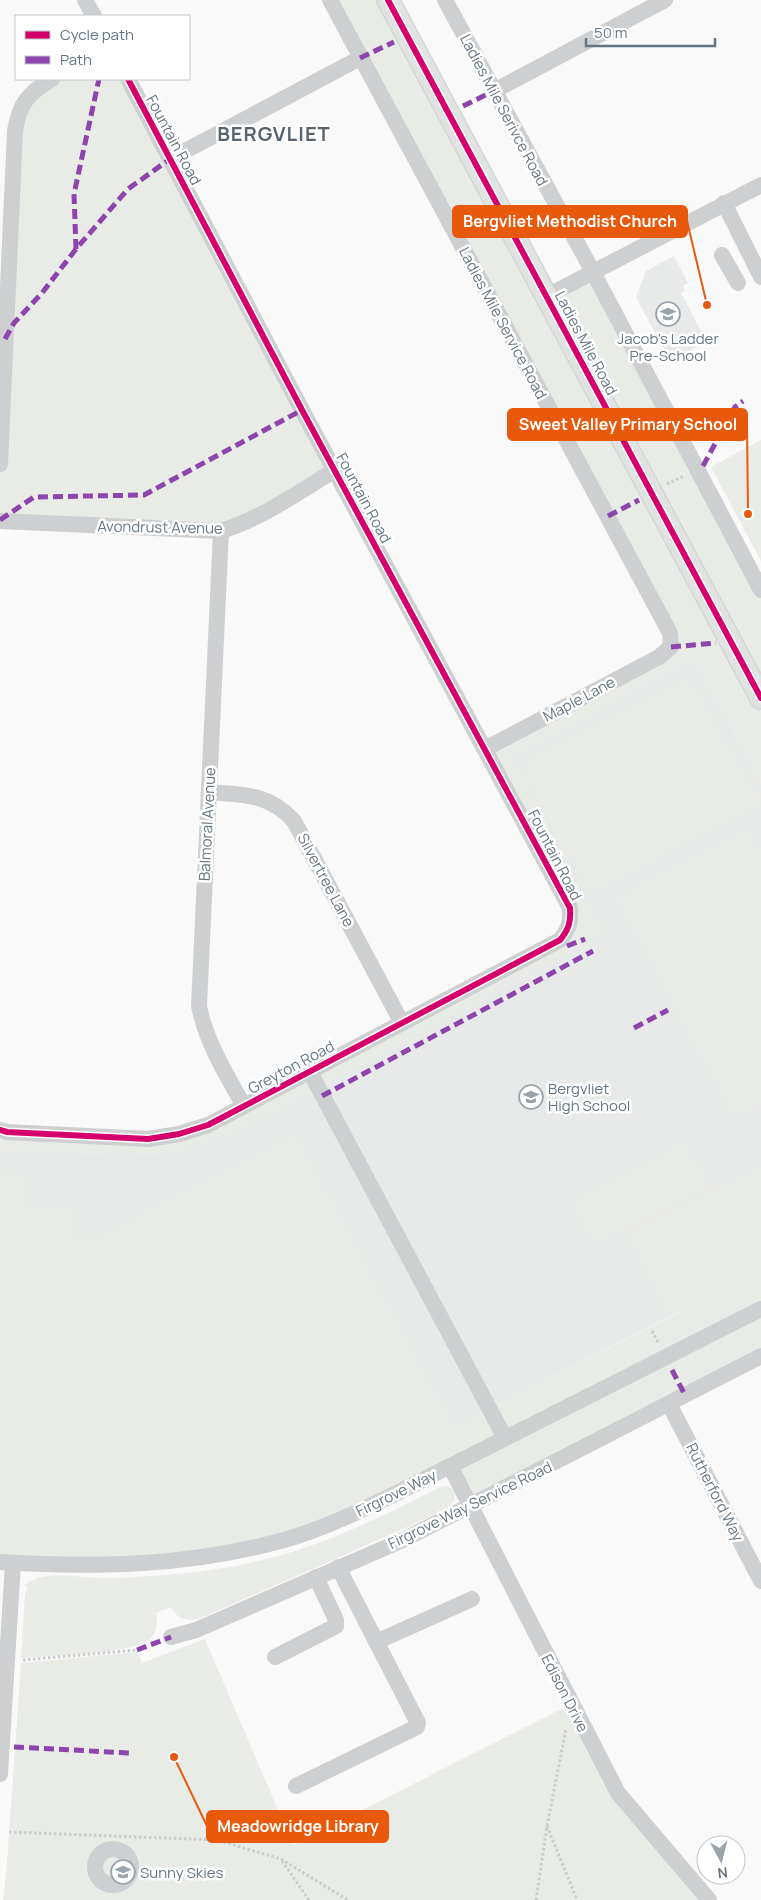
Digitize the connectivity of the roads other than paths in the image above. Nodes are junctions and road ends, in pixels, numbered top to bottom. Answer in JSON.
{"nodes":[{"id":1,"x":85,"y":0,"type":"edge"},
{"id":2,"x":330,"y":0,"type":"edge"},
{"id":3,"x":388,"y":0,"type":"edge"},
{"id":4,"x":445,"y":0,"type":"edge"},
{"id":5,"x":665,"y":0,"type":"edge"},
{"id":6,"x":93,"y":15,"type":"edge"},
{"id":7,"x":360,"y":58,"type":"junction"},
{"id":8,"x":50,"y":80,"type":"edge"},
{"id":9,"x":129,"y":80,"type":"edge"},
{"id":10,"x":494,"y":91,"type":"junction"},
{"id":11,"x":170,"y":159,"type":"junction"},
{"id":12,"x":761,"y":185,"type":"edge"},
{"id":13,"x":724,"y":203,"type":"junction"},
{"id":14,"x":722,"y":255,"type":"dead end"},
{"id":15,"x":593,"y":272,"type":"junction"},
{"id":16,"x":761,"y":277,"type":"edge"},
{"id":17,"x":738,"y":283,"type":"dead end"},
{"id":18,"x":547,"y":296,"type":"junction"},
{"id":19,"x":2,"y":339,"type":"edge"},
{"id":20,"x":0,"y":464,"type":"edge"},
{"id":21,"x":335,"y":470,"type":"junction"},
{"id":22,"x":0,"y":521,"type":"edge"},
{"id":23,"x":221,"y":531,"type":"junction"},
{"id":24,"x":761,"y":590,"type":"edge"},
{"id":25,"x":671,"y":647,"type":"joint"},
{"id":26,"x":761,"y":698,"type":"edge"},
{"id":27,"x":485,"y":749,"type":"junction"},
{"id":28,"x":209,"y":792,"type":"junction"},
{"id":29,"x":568,"y":930,"type":"joint"},
{"id":30,"x":402,"y":1023,"type":"junction"},
{"id":31,"x":310,"y":1072,"type":"junction"},
{"id":32,"x":244,"y":1106,"type":"junction"},
{"id":33,"x":0,"y":1130,"type":"edge"},
{"id":34,"x":761,"y":1309,"type":"edge"},
{"id":35,"x":761,"y":1356,"type":"edge"},
{"id":36,"x":669,"y":1404,"type":"junction"},
{"id":37,"x":506,"y":1438,"type":"junction"},
{"id":38,"x":450,"y":1466,"type":"junction"},
{"id":39,"x":470,"y":1506,"type":"junction"},
{"id":40,"x":6,"y":1563,"type":"edge"},
{"id":41,"x":338,"y":1567,"type":"junction"},
{"id":42,"x":316,"y":1577,"type":"junction"},
{"id":43,"x":761,"y":1581,"type":"edge"},
{"id":44,"x":472,"y":1599,"type":"dead end"},
{"id":45,"x":4,"y":1633,"type":"edge"},
{"id":46,"x":171,"y":1637,"type":"dead end"},
{"id":47,"x":376,"y":1642,"type":"junction"},
{"id":48,"x":275,"y":1657,"type":"dead end"},
{"id":49,"x":0,"y":1774,"type":"edge"},
{"id":50,"x":296,"y":1786,"type":"dead end"},
{"id":51,"x":709,"y":1900,"type":"edge"}],
"edges":[{"from":1,"to":6,"type":"street"},
{"from":2,"to":7,"type":"street","name":"Ladies Mile Service Road"},
{"from":3,"to":18,"type":"main road","name":"Ladies Mile Road"},
{"from":4,"to":10,"type":"street","name":"Ladies Mile Serivce Road"},
{"from":5,"to":10,"type":"street"},
{"from":7,"to":11,"type":"street"},
{"from":7,"to":25,"type":"street","name":"Ladies Mile Service Road"},
{"from":8,"to":19,"type":"street"},
{"from":9,"to":11,"type":"street","name":"Fountain Road"},
{"from":10,"to":15,"type":"street","name":"Ladies Mile Serivce Road"},
{"from":11,"to":21,"type":"street","name":"Fountain Road"},
{"from":12,"to":13,"type":"street"},
{"from":13,"to":15,"type":"street"},
{"from":13,"to":16,"type":"street"},
{"from":14,"to":17,"type":"street"},
{"from":15,"to":18,"type":"street"},
{"from":15,"to":24,"type":"street"},
{"from":18,"to":26,"type":"main road","name":"Ladies Mile Road"},
{"from":19,"to":20,"type":"street"},
{"from":21,"to":23,"type":"street","name":"Avondrust Avenue"},
{"from":21,"to":27,"type":"street","name":"Fountain Road"},
{"from":22,"to":23,"type":"street","name":"Avondrust Avenue"},
{"from":23,"to":28,"type":"street","name":"Balmoral Avenue"},
{"from":25,"to":27,"type":"street","name":"Maple Lane"},
{"from":27,"to":29,"type":"street","name":"Fountain Road"},
{"from":28,"to":30,"type":"street","name":"Silvertree Lane"},
{"from":28,"to":32,"type":"street","name":"Balmoral Avenue"},
{"from":29,"to":30,"type":"street","name":"Greyton Road"},
{"from":30,"to":31,"type":"street","name":"Greyton Road"},
{"from":31,"to":32,"type":"street","name":"Greyton Road"},
{"from":31,"to":37,"type":"street"},
{"from":32,"to":33,"type":"street","name":"Greyton Road"},
{"from":34,"to":37,"type":"street","name":"Firgrove Way"},
{"from":35,"to":36,"type":"street","name":"Firgrove Way Service Road"},
{"from":36,"to":39,"type":"street","name":"Firgrove Way Service Road"},
{"from":36,"to":43,"type":"street","name":"Rutherford Way"},
{"from":37,"to":38,"type":"street","name":"Firgrove Way"},
{"from":38,"to":39,"type":"street","name":"Edison Drive"},
{"from":38,"to":40,"type":"street","name":"Firgrove Way"},
{"from":39,"to":41,"type":"street","name":"Firgrove Way Service Road"},
{"from":39,"to":51,"type":"street","name":"Edison Drive"},
{"from":40,"to":45,"type":"street"},
{"from":41,"to":42,"type":"street","name":"Firgrove Way Service Road"},
{"from":41,"to":47,"type":"street"},
{"from":42,"to":46,"type":"street","name":"Firgrove Way Service Road"},
{"from":42,"to":48,"type":"street"},
{"from":44,"to":47,"type":"street"},
{"from":45,"to":49,"type":"street"},
{"from":47,"to":50,"type":"street"}]}
